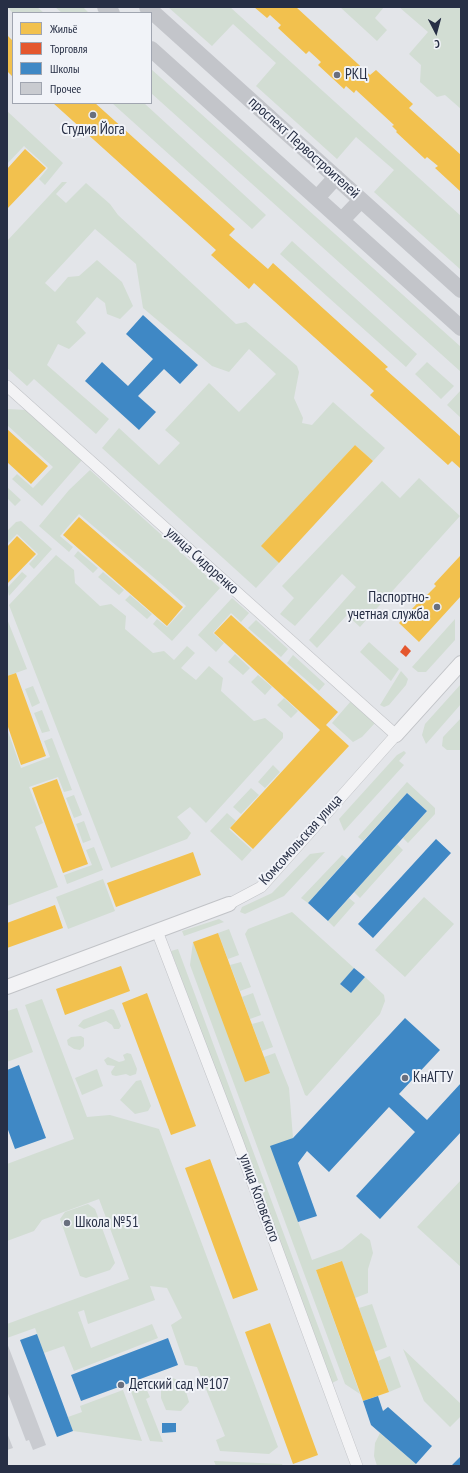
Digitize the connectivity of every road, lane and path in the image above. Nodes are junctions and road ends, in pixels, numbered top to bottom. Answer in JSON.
{"nodes":[{"id":1,"x":147,"y":7,"type":"edge"},
{"id":2,"x":152,"y":50,"type":"edge"},
{"id":3,"x":336,"y":177,"type":"junction"},
{"id":4,"x":317,"y":198,"type":"junction"},
{"id":5,"x":361,"y":200,"type":"junction"},
{"id":6,"x":342,"y":220,"type":"junction"},
{"id":7,"x":461,"y":290,"type":"edge"},
{"id":8,"x":459,"y":322,"type":"edge"},
{"id":9,"x":7,"y":386,"type":"edge"},
{"id":10,"x":461,"y":663,"type":"edge"},
{"id":11,"x":396,"y":735,"type":"junction"},
{"id":12,"x":229,"y":904,"type":"joint"},
{"id":13,"x":157,"y":931,"type":"junction"},
{"id":14,"x":7,"y":987,"type":"edge"},
{"id":15,"x":357,"y":1466,"type":"edge"}],
"edges":[{"from":1,"to":3,"type":"main road","name":"проспект Первостроителей"},
{"from":2,"to":4,"type":"main road","name":"проспект Первостроителей"},
{"from":3,"to":4,"type":"main road"},
{"from":3,"to":5,"type":"main road","name":"проспект Первостроителей"},
{"from":4,"to":6,"type":"main road","name":"проспект Первостроителей"},
{"from":5,"to":6,"type":"main road"},
{"from":5,"to":7,"type":"main road","name":"проспект Первостроителей"},
{"from":6,"to":8,"type":"main road","name":"проспект Первостроителей"},
{"from":9,"to":11,"type":"street","name":"улица Сидоренко"},
{"from":10,"to":11,"type":"street","name":"Комсомольская улица"},
{"from":11,"to":12,"type":"street","name":"Комсомольская улица"},
{"from":12,"to":13,"type":"street","name":"Комсомольская улица"},
{"from":13,"to":14,"type":"street","name":"Комсомольская улица"},
{"from":13,"to":15,"type":"street","name":"улица Котовского"}]}
